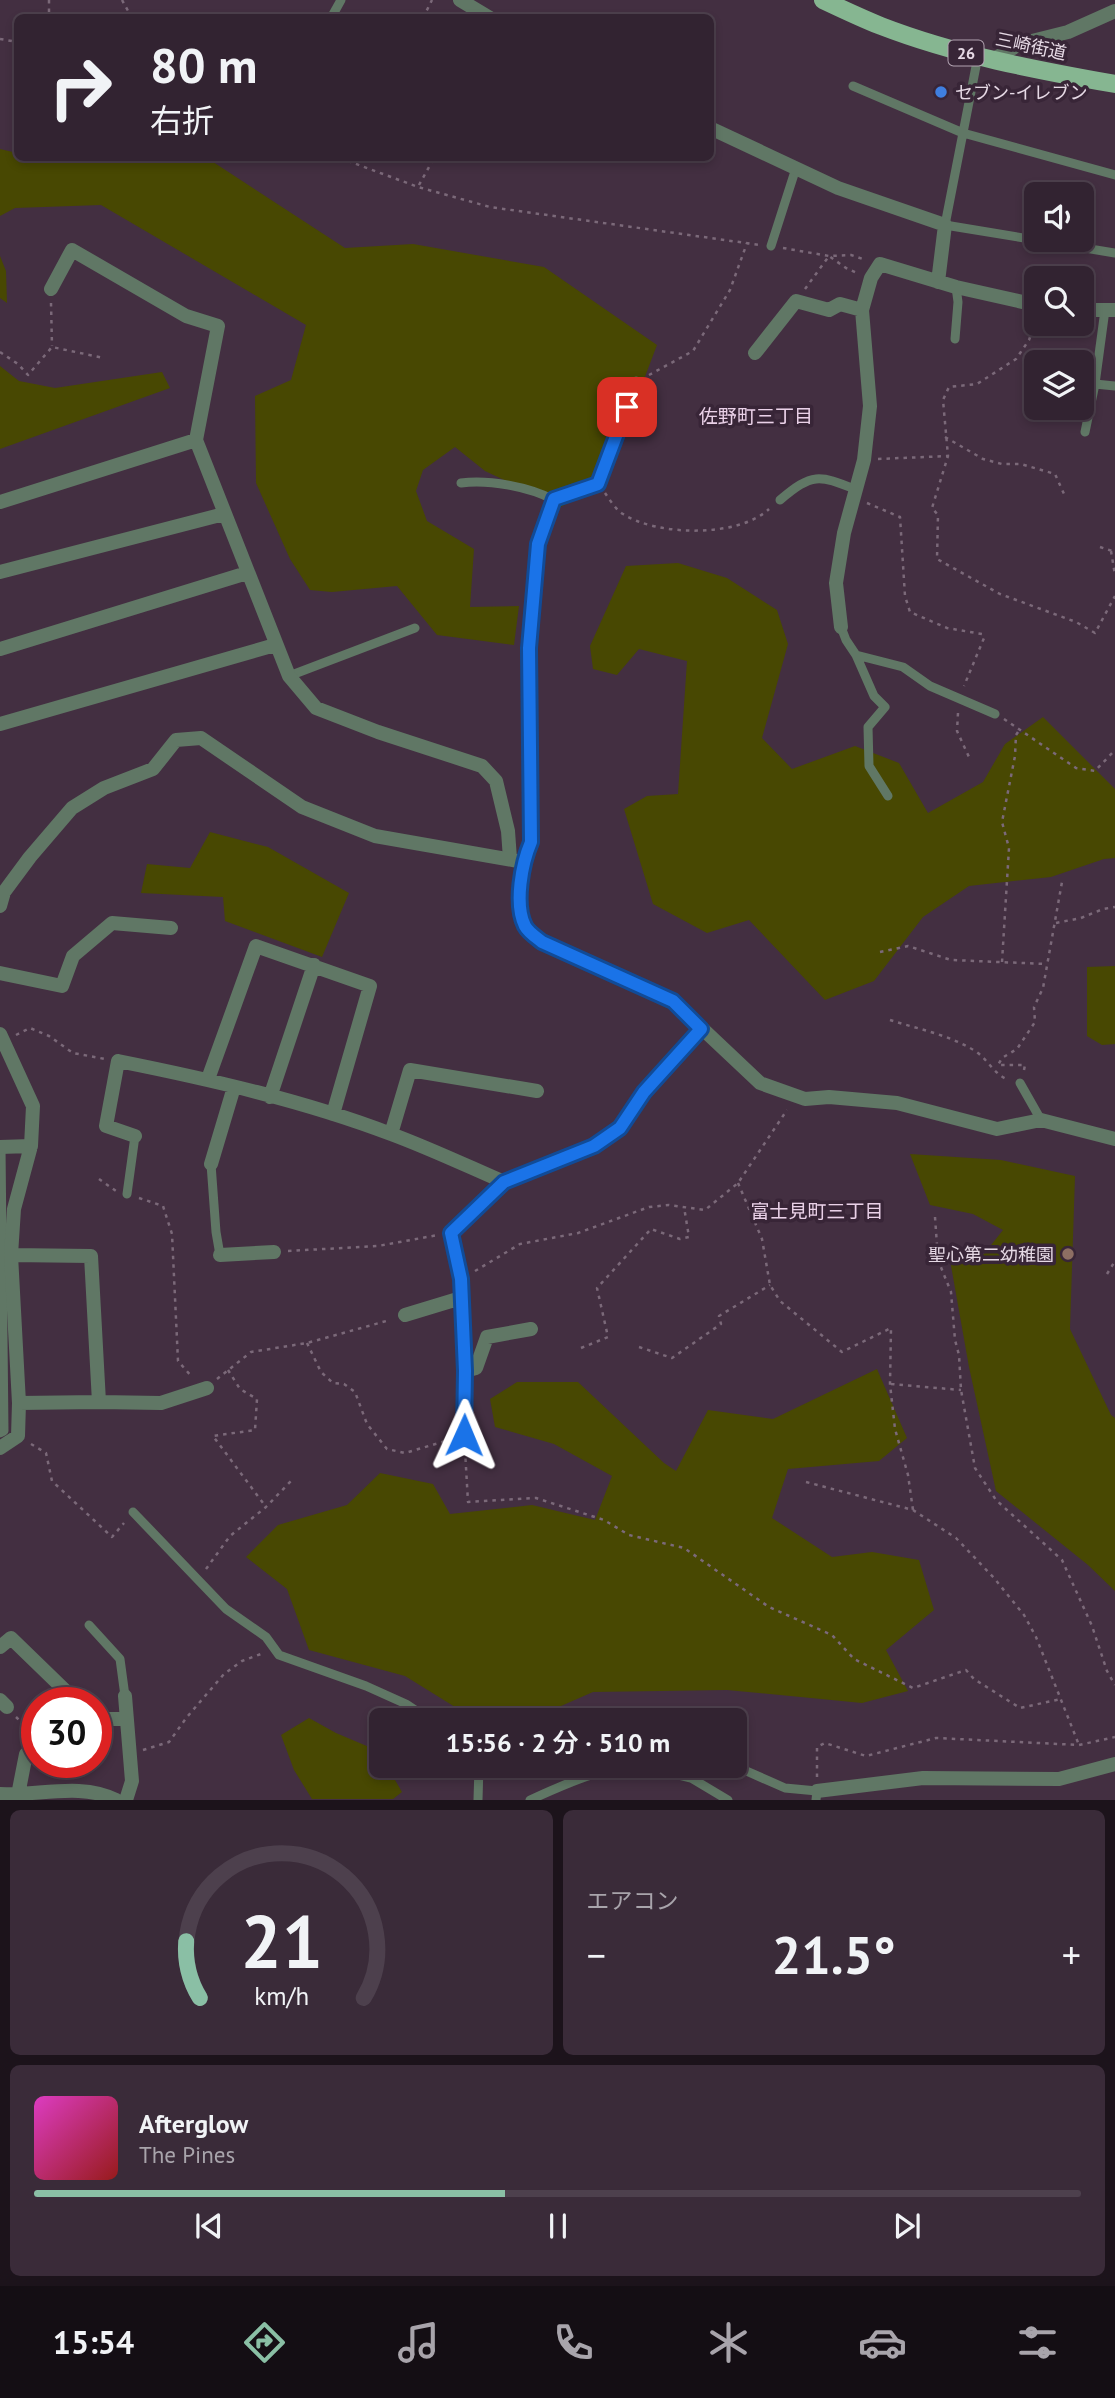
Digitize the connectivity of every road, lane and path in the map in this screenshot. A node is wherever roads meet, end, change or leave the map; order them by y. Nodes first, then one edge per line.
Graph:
1 (460, 0) edge
2 (822, 0) edge
3 (1115, 11) edge
4 (483, 14) edge
5 (985, 58) junction
6 (1115, 84) edge
7 (853, 86) dead end
8 (714, 130) edge
9 (963, 133) junction
10 (353, 161) edge
11 (432, 161) edge
12 (796, 168) junction
13 (1115, 174) edge
14 (418, 187) junction
15 (945, 225) junction
16 (747, 243) junction
17 (771, 246) junction
18 (1115, 253) edge
19 (829, 256) junction
20 (880, 264) junction
21 (938, 282) junction
22 (956, 287) junction
23 (51, 289) joint
24 (796, 302) junction
25 (1024, 303) edge
26 (862, 310) junction
27 (1110, 310) edge
28 (1030, 336) edge
29 (956, 339) dead end
30 (52, 347) junction
31 (0, 352) edge
32 (755, 353) dead end
33 (104, 358) dead end
34 (636, 381) joint
35 (1095, 384) junction
36 (1115, 386) edge
37 (1085, 432) dead end
38 (945, 438) junction
39 (196, 440) junction
40 (948, 456) junction
41 (864, 460) junction
42 (461, 482) dead end
43 (598, 484) junction
44 (856, 494) junction
45 (1064, 494) dead end
46 (554, 499) junction
47 (780, 500) joint
48 (0, 502) edge
49 (224, 514) junction
50 (538, 544) joint
51 (1100, 547) dead end
52 (1113, 552) edge
53 (0, 572) edge
54 (247, 573) junction
55 (1115, 575) edge
56 (1115, 596) edge
57 (841, 627) joint
58 (415, 628) dead end
59 (275, 645) junction
60 (0, 649) edge
61 (856, 655) junction
62 (289, 676) junction
63 (959, 698) junction
64 (995, 714) joint
65 (0, 724) edge
66 (1020, 729) junction
67 (1115, 750) edge
68 (969, 757) dead end
69 (888, 796) dead end
70 (516, 861) junction
71 (1062, 882) dead end
72 (0, 906) edge
73 (1115, 907) edge
74 (1055, 923) junction
75 (171, 928) dead end
76 (880, 952) dead end
77 (1002, 962) junction
78 (1047, 964) junction
79 (314, 965) junction
80 (0, 972) edge
81 (890, 1020) dead end
82 (701, 1029) junction
83 (2, 1038) edge
84 (118, 1061) junction
85 (208, 1079) junction
86 (1020, 1083) junction
87 (234, 1087) junction
88 (537, 1091) dead end
89 (270, 1097) junction
90 (805, 1099) junction
91 (333, 1114) junction
92 (1041, 1120) junction
93 (391, 1134) junction
94 (135, 1136) joint
95 (1115, 1139) edge
96 (31, 1146) junction
97 (1, 1147) edge
98 (211, 1164) joint
99 (99, 1179) dead end
100 (504, 1182) junction
101 (738, 1183) junction
102 (127, 1194) junction
103 (684, 1207) junction
104 (936, 1217) dead end
105 (451, 1233) junction
106 (274, 1252) joint
107 (11, 1255) junction
108 (220, 1255) joint
109 (1115, 1261) edge
110 (1107, 1274) dead end
111 (461, 1279) junction
112 (770, 1285) junction
113 (461, 1298) junction
114 (405, 1315) joint
115 (531, 1329) dead end
116 (307, 1343) junction
117 (639, 1347) dead end
118 (581, 1348) dead end
119 (228, 1370) junction
120 (465, 1371) junction
121 (219, 1377) junction
122 (193, 1378) dead end
123 (207, 1383) junction
124 (890, 1384) junction
125 (961, 1390) junction
126 (99, 1402) junction
127 (19, 1403) junction
128 (0, 1433) edge
129 (464, 1435) junction
130 (18, 1436) junction
131 (0, 1448) edge
132 (291, 1481) dead end
133 (806, 1482) dead end
134 (266, 1507) junction
135 (914, 1510) junction
136 (133, 1512) joint
137 (198, 1580) junction
138 (89, 1625) dead end
139 (0, 1647) edge
140 (279, 1655) junction
141 (1115, 1685) edge
142 (62, 1687) edge
143 (125, 1696) joint
144 (1061, 1699) junction
145 (3, 1704) edge
146 (412, 1708) edge
147 (112, 1719) edge
148 (127, 1719) junction
149 (21, 1722) edge
150 (1115, 1737) edge
151 (1079, 1745) junction
152 (1115, 1764) edge
153 (130, 1768) junction
154 (747, 1771) edge
155 (21, 1778) edge
156 (479, 1778) edge
157 (580, 1778) edge
158 (691, 1778) edge
159 (0, 1794) edge
160 (18, 1795) junction
161 (817, 1795) edge
162 (116, 1800) edge
163 (126, 1800) edge
164 (478, 1800) edge
165 (530, 1800) edge
166 (728, 1800) edge

1 - 4 street
2 - 5 main road, 三崎街道 / 26
3 - 5 street
5 - 6 main road, 三崎街道 / 26
5 - 9 lane
7 - 9 lane
8 - 12 street
9 - 13 lane
9 - 15 lane
10 - 14 path
11 - 14 path
12 - 15 street
12 - 17 lane
14 - 16 path
15 - 18 lane
15 - 21 street
16 - 17 path
16 - 34 path
17 - 19 path
19 - 20 path
19 - 24 path
20 - 21 street
20 - 26 street
21 - 22 street
22 - 25 street
22 - 29 lane
23 - 30 path
23 - 39 street
24 - 26 street
24 - 32 street
26 - 41 street
27 - 35 lane
28 - 38 path
30 - 31 path
30 - 33 path
34 - 43 lane
35 - 36 lane
35 - 37 lane
38 - 40 path
38 - 45 path
39 - 48 street
39 - 49 street
40 - 41 path
40 - 56 path
41 - 44 street
42 - 46 lane
43 - 46 lane
43 - 47 path
44 - 47 lane
44 - 57 street
44 - 63 path
46 - 50 lane
49 - 53 street
49 - 54 street
50 - 70 street
51 - 52 path
52 - 55 path
54 - 59 street
54 - 60 street
57 - 61 lane
58 - 62 lane
59 - 62 street
59 - 65 street
61 - 63 lane
61 - 69 lane
62 - 70 street
63 - 64 lane
63 - 68 path
64 - 66 path
66 - 67 path
66 - 77 path
70 - 72 street
70 - 82 street
71 - 74 path
73 - 74 path
74 - 78 path
75 - 80 street
76 - 77 path
77 - 78 path
78 - 86 path
79 - 85 street
79 - 89 street
79 - 91 street
81 - 86 path
82 - 90 street
82 - 100 street
83 - 84 path
83 - 96 street
84 - 85 street
84 - 94 street
85 - 87 street
86 - 92 lane
87 - 89 street
87 - 98 street
88 - 93 street
89 - 91 street
90 - 92 street
90 - 101 path
91 - 93 street
92 - 95 street
93 - 100 street
94 - 102 lane
96 - 97 street
96 - 107 street
97 - 128 lane
98 - 108 lane
99 - 102 path
100 - 105 street
101 - 103 path
101 - 112 path
102 - 122 path
103 - 111 path
103 - 118 path
104 - 125 path
105 - 106 path
105 - 111 street
106 - 108 street
107 - 126 street
107 - 127 street
109 - 110 path
111 - 113 street
112 - 117 path
112 - 124 path
113 - 114 street
113 - 120 street
114 - 116 path
115 - 120 street
116 - 119 path
116 - 129 path
119 - 121 path
119 - 134 path
120 - 129 street
121 - 123 path
121 - 123 path
123 - 126 street
124 - 125 path
124 - 135 path
125 - 141 path
126 - 127 street
127 - 130 street
129 - 144 path
130 - 131 street
130 - 136 path
132 - 134 path
133 - 135 path
134 - 137 path
135 - 144 path
136 - 137 lane
137 - 140 lane
138 - 143 lane
139 - 142 street
140 - 146 lane
140 - 153 path
143 - 148 street
144 - 151 path
145 - 149 path
147 - 148 street
148 - 153 street
150 - 151 path
151 - 161 path
152 - 161 street
153 - 163 street
154 - 161 lane
155 - 160 street
156 - 164 lane
157 - 165 lane
158 - 166 lane
159 - 160 street
160 - 162 street

